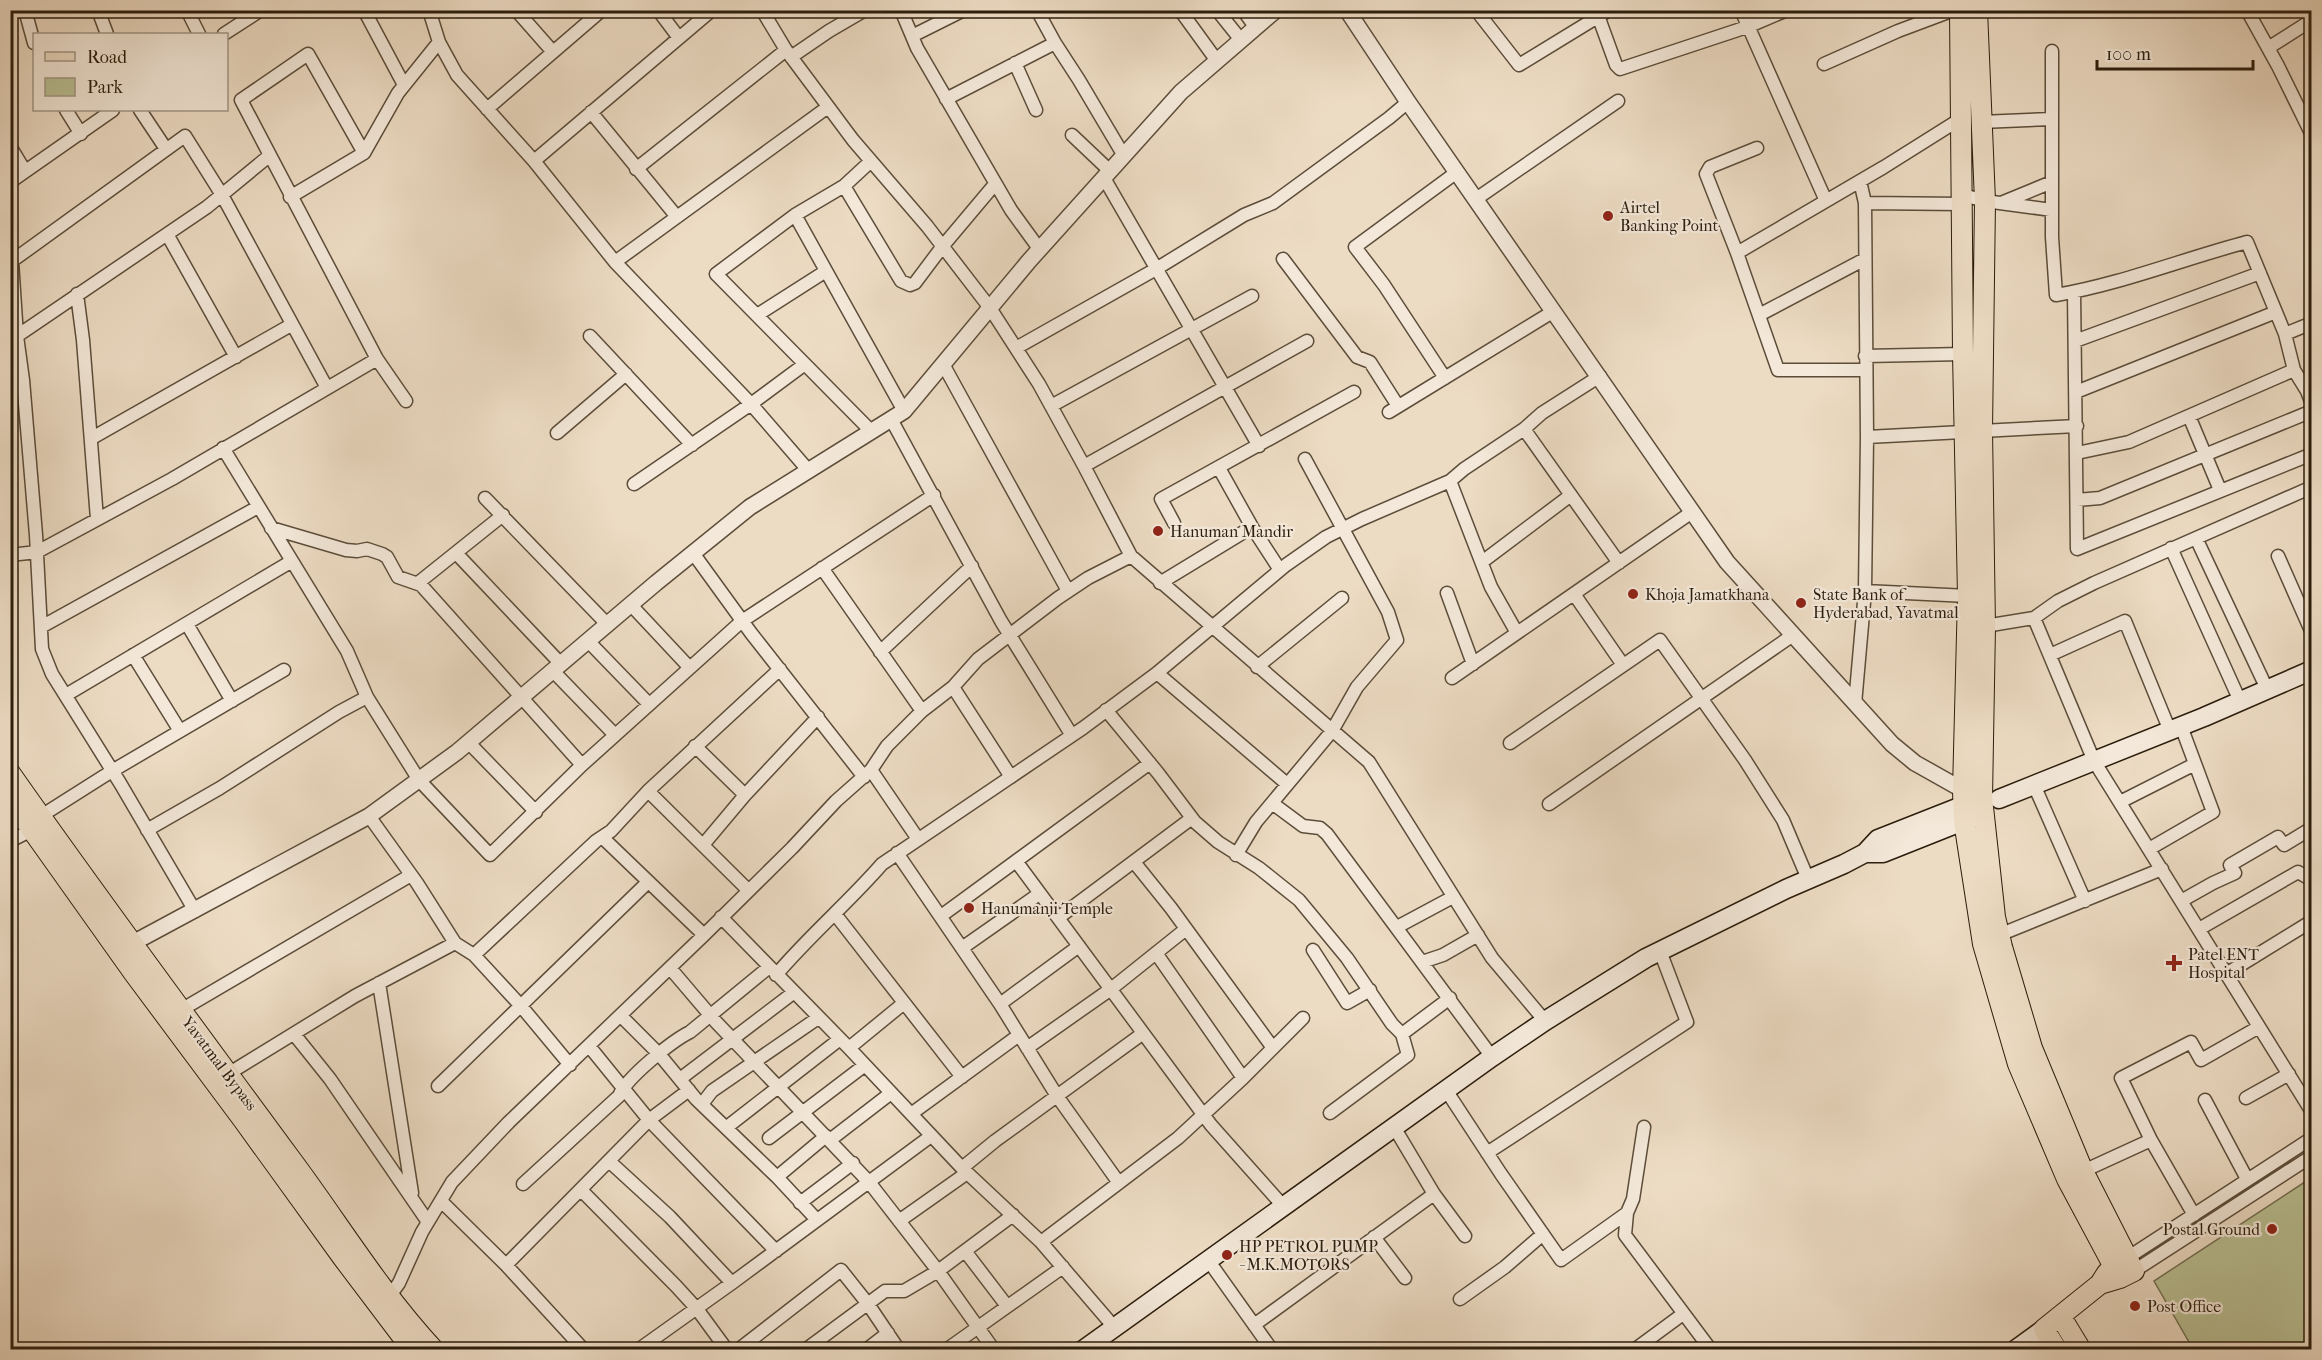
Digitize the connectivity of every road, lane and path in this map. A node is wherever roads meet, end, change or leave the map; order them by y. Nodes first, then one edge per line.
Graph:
1 (25, 10) edge
2 (98, 10) edge
3 (187, 10) edge
4 (261, 10) edge
5 (364, 10) edge
6 (429, 10) edge
7 (516, 10) edge
8 (603, 10) edge
9 (658, 10) edge
10 (712, 10) edge
11 (762, 10) edge
12 (901, 10) edge
13 (964, 10) edge
14 (1037, 10) edge
15 (1180, 10) edge
16 (1216, 10) edge
17 (1243, 10) edge
18 (1276, 10) edge
19 (1347, 10) edge
20 (1741, 10) edge
21 (1787, 10) edge
22 (1954, 10) edge
23 (1960, 10) edge
24 (1977, 10) edge
25 (2247, 10) edge
26 (863, 11) edge
27 (1478, 11) edge
28 (1601, 12) edge
29 (2312, 21) edge
30 (1747, 27) junction
31 (1256, 28) junction
32 (107, 33) edge
33 (199, 33) edge
34 (226, 33) edge
35 (912, 36) junction
36 (679, 38) junction
37 (33, 39) edge
38 (1241, 40) junction
39 (439, 42) junction
40 (1055, 43) junction
41 (2268, 48) junction
42 (2052, 51) dead end
43 (553, 52) junction
44 (788, 54) junction
45 (1217, 61) junction
46 (1015, 63) junction
47 (1824, 64) dead end
48 (404, 86) junction
49 (946, 99) junction
50 (1618, 101) dead end
51 (1408, 102) junction
52 (828, 107) junction
53 (487, 108) junction
54 (1036, 110) dead end
55 (67, 111) edge
56 (112, 111) edge
57 (141, 111) edge
58 (591, 112) junction
59 (2052, 119) junction
60 (1972, 120) junction
61 (2310, 128) edge
62 (81, 134) junction
63 (1072, 135) dead end
64 (10, 146) edge
65 (1757, 148) dead end
66 (166, 149) junction
67 (364, 153) junction
68 (269, 156) junction
69 (1124, 156) junction
70 (534, 161) junction
71 (871, 161) junction
72 (636, 169) junction
73 (25, 171) junction
74 (1457, 172) junction
75 (1107, 175) junction
76 (1860, 181) junction
77 (10, 182) edge
78 (2052, 182) junction
79 (995, 184) junction
80 (844, 186) junction
81 (222, 195) junction
82 (290, 197) junction
83 (1476, 199) junction
84 (1963, 200) junction
85 (1826, 201) junction
86 (1992, 202) junction
87 (1865, 203) junction
88 (2052, 210) junction
89 (795, 215) junction
90 (677, 217) junction
91 (167, 234) junction
92 (942, 247) junction
93 (1040, 250) junction
94 (1737, 253) junction
95 (1283, 259) dead end
96 (1865, 259) junction
97 (615, 262) junction
98 (1156, 269) junction
99 (826, 271) junction
100 (2260, 273) junction
101 (2074, 292) junction
102 (78, 294) junction
103 (1252, 296) dead end
104 (990, 308) junction
105 (1554, 311) junction
106 (2276, 312) junction
107 (757, 315) junction
108 (1759, 315) junction
109 (2312, 323) edge
110 (291, 325) junction
111 (1191, 329) junction
112 (2285, 334) junction
113 (14, 336) edge
114 (590, 336) dead end
115 (1307, 341) dead end
116 (2075, 341) junction
117 (1016, 348) junction
118 (1963, 354) junction
119 (1865, 356) junction
120 (236, 357) junction
121 (377, 360) junction
122 (805, 364) junction
123 (943, 364) junction
124 (1865, 370) junction
125 (2294, 370) junction
126 (626, 374) junction
127 (1600, 376) junction
128 (1445, 378) junction
129 (1225, 387) junction
130 (327, 388) junction
131 (1354, 392) dead end
132 (2076, 392) junction
133 (406, 400) dead end
134 (751, 404) junction
135 (2312, 404) edge
136 (1051, 406) junction
137 (2312, 411) edge
138 (898, 415) junction
139 (2189, 417) junction
140 (2077, 426) junction
141 (1524, 429) junction
142 (1974, 430) junction
143 (872, 432) junction
144 (557, 433) dead end
145 (1867, 437) junction
146 (92, 438) junction
147 (692, 445) junction
148 (1259, 446) junction
149 (223, 448) junction
150 (2077, 453) junction
151 (2205, 453) junction
152 (2312, 454) edge
153 (1305, 459) dead end
154 (1084, 466) junction
155 (1219, 468) junction
156 (808, 470) junction
157 (1450, 481) junction
158 (634, 484) dead end
159 (2312, 487) edge
160 (2220, 490) junction
161 (934, 495) junction
162 (1571, 495) junction
163 (486, 498) dead end
164 (2077, 500) junction
165 (258, 507) junction
166 (1692, 512) junction
167 (503, 515) junction
168 (97, 519) junction
169 (1174, 523) dead end
170 (1252, 527) junction
171 (271, 528) junction
172 (1342, 529) junction
173 (2196, 538) junction
174 (2171, 548) junction
175 (37, 552) junction
176 (456, 553) junction
177 (693, 553) junction
178 (10, 555) edge
179 (1131, 556) junction
180 (2278, 556) dead end
181 (292, 561) junction
182 (1482, 562) junction
183 (1619, 563) junction
184 (972, 566) junction
185 (822, 568) junction
186 (1281, 570) junction
187 (418, 583) junction
188 (1160, 583) junction
189 (1068, 591) junction
190 (1865, 591) junction
191 (1448, 593) dead end
192 (1574, 594) junction
193 (1968, 596) junction
194 (1342, 598) dead end
195 (631, 604) junction
196 (2034, 618) junction
197 (742, 621) junction
198 (187, 624) junction
199 (607, 624) junction
200 (1212, 626) junction
201 (1985, 626) junction
202 (41, 627) junction
203 (1517, 633) junction
204 (2312, 633) edge
205 (1009, 634) junction
206 (1793, 635) junction
207 (588, 641) junction
208 (880, 652) junction
209 (133, 655) junction
210 (2050, 655) junction
211 (1473, 664) junction
212 (1623, 665) junction
213 (689, 667) junction
214 (1257, 667) junction
215 (557, 668) junction
216 (780, 669) junction
217 (284, 670) dead end
218 (2312, 670) edge
219 (1157, 673) junction
220 (1452, 678) dead end
221 (953, 687) junction
222 (2267, 689) junction
223 (66, 696) junction
224 (367, 697) junction
225 (520, 699) junction
226 (1703, 699) junction
227 (232, 701) junction
228 (2240, 701) junction
229 (649, 704) junction
230 (1855, 704) junction
231 (1106, 710) junction
232 (922, 711) junction
233 (818, 717) junction
234 (2175, 728) junction
235 (180, 731) junction
236 (1332, 731) junction
237 (1071, 734) junction
238 (615, 735) junction
239 (469, 743) junction
240 (1510, 743) dead end
241 (695, 746) junction
242 (2094, 761) junction
243 (1150, 763) junction
244 (2195, 764) junction
245 (582, 765) junction
246 (112, 771) junction
247 (10, 773) edge
248 (867, 773) junction
249 (1011, 777) junction
250 (419, 780) junction
251 (1287, 784) junction
252 (2034, 785) junction
253 (648, 790) junction
254 (745, 795) junction
255 (10, 800) edge
256 (2120, 802) junction
257 (1272, 803) junction
258 (1549, 804) dead end
259 (1988, 804) junction
260 (1963, 806) junction
261 (536, 812) junction
262 (369, 816) junction
263 (1192, 818) junction
264 (36, 823) junction
265 (2312, 828) edge
266 (147, 830) junction
267 (603, 838) junction
268 (918, 839) junction
269 (10, 842) edge
270 (703, 845) junction
271 (2149, 849) junction
272 (897, 853) junction
273 (1236, 855) junction
274 (1016, 861) junction
275 (1134, 862) junction
276 (2162, 869) junction
277 (411, 875) junction
278 (1808, 879) junction
279 (2312, 880) edge
280 (648, 882) junction
281 (748, 890) junction
282 (1039, 894) junction
283 (1453, 897) junction
284 (2085, 901) junction
285 (2181, 901) junction
286 (195, 911) junction
287 (835, 914) junction
288 (941, 916) junction
289 (721, 917) junction
290 (1058, 918) junction
291 (2312, 921) edge
292 (1397, 927) junction
293 (1186, 929) junction
294 (2199, 929) junction
295 (704, 935) junction
296 (1478, 935) junction
297 (1999, 935) junction
298 (455, 943) junction
299 (131, 944) junction
300 (1079, 946) junction
301 (962, 948) junction
302 (1313, 950) dead end
303 (1660, 951) junction
304 (1156, 953) junction
305 (474, 955) junction
306 (1422, 962) junction
307 (670, 968) junction
308 (772, 971) junction
309 (2226, 974) junction
310 (379, 983) junction
311 (1111, 989) junction
312 (1370, 990) junction
313 (793, 993) junction
314 (1450, 998) junction
315 (904, 1003) junction
316 (1000, 1004) junction
317 (521, 1006) junction
318 (181, 1010) junction
319 (710, 1015) junction
320 (621, 1016) junction
321 (818, 1018) junction
322 (1303, 1018) dead end
323 (1545, 1022) junction
324 (2259, 1027) junction
325 (294, 1034) junction
326 (1142, 1034) junction
327 (1402, 1034) junction
328 (1019, 1035) junction
329 (733, 1040) junction
330 (845, 1044) junction
331 (589, 1047) junction
332 (1028, 1048) junction
333 (1273, 1048) junction
334 (659, 1054) junction
335 (1492, 1057) junction
336 (754, 1062) junction
337 (570, 1065) junction
338 (865, 1065) junction
339 (228, 1074) junction
340 (2289, 1074) junction
341 (962, 1077) junction
342 (1244, 1078) junction
343 (680, 1080) junction
344 (438, 1086) dead end
345 (622, 1087) junction
346 (779, 1087) junction
347 (689, 1090) junction
348 (1446, 1090) junction
349 (891, 1093) junction
350 (1057, 1095) junction
351 (2246, 1098) dead end
352 (2205, 1100) dead end
353 (702, 1104) junction
354 (2312, 1112) edge
355 (804, 1113) junction
356 (1330, 1113) dead end
357 (911, 1114) junction
358 (1203, 1115) junction
359 (650, 1120) junction
360 (727, 1127) junction
361 (1644, 1127) dead end
362 (1394, 1128) junction
363 (931, 1136) junction
364 (769, 1138) dead end
365 (828, 1138) junction
366 (2312, 1138) edge
367 (2151, 1140) junction
368 (1487, 1153) junction
369 (2312, 1156) edge
370 (610, 1162) junction
371 (853, 1163) junction
372 (964, 1170) junction
373 (2075, 1175) junction
374 (777, 1177) junction
375 (2247, 1179) junction
376 (869, 1182) junction
377 (1119, 1183) junction
378 (524, 1184) dead end
379 (581, 1190) junction
380 (1434, 1194) junction
381 (413, 1198) junction
382 (441, 1201) junction
383 (800, 1203) junction
384 (1284, 1206) junction
385 (1627, 1213) junction
386 (1013, 1215) junction
387 (2194, 1215) junction
388 (817, 1220) junction
389 (899, 1221) junction
390 (428, 1222) junction
391 (1543, 1234) junction
392 (1465, 1236) dead end
393 (1374, 1237) junction
394 (1041, 1242) junction
395 (776, 1251) junction
396 (965, 1251) junction
397 (1208, 1260) junction
398 (506, 1265) junction
399 (1063, 1267) junction
400 (2123, 1268) junction
401 (938, 1271) junction
402 (1405, 1278) dead end
403 (732, 1283) junction
404 (1460, 1299) dead end
405 (385, 1302) junction
406 (868, 1304) junction
407 (1006, 1306) junction
408 (697, 1309) junction
409 (1683, 1314) junction
410 (2061, 1317) junction
411 (1254, 1325) junction
412 (978, 1327) junction
413 (1114, 1327) junction
414 (2044, 1329) junction
415 (888, 1333) junction
416 (415, 1350) edge
417 (434, 1350) edge
418 (584, 1350) edge
419 (638, 1350) edge
420 (727, 1350) edge
421 (738, 1350) edge
422 (805, 1350) edge
423 (866, 1350) edge
424 (899, 1350) edge
425 (946, 1350) edge
426 (994, 1350) edge
427 (1083, 1350) edge
428 (1272, 1350) edge
429 (1634, 1350) edge
430 (1711, 1350) edge
431 (2015, 1350) edge
432 (2057, 1350) edge
433 (2080, 1350) edge

1 - 37 street
2 - 32 street
3 - 33 street
4 - 34 street
5 - 48 street
6 - 39 street
7 - 43 street
8 - 43 street
9 - 36 street
10 - 36 street
11 - 44 street
12 - 35 street
13 - 35 street
14 - 40 street
15 - 45 street
16 - 38 street
17 - 31 street
18 - 31 street
19 - 51 street
20 - 30 street
21 - 30 street
22 - 47 street
23 - 60 main road
24 - 60 main road
25 - 41 street
26 - 44 street
27 - 28 street
28 - 30 street
29 - 41 street
30 - 85 street
31 - 38 street
35 - 49 street
36 - 58 street
38 - 45 street
39 - 48 street
39 - 53 street
40 - 46 street
40 - 69 street
41 - 61 street
42 - 59 street
43 - 53 street
44 - 52 street
44 - 72 street
45 - 69 street
46 - 49 street
46 - 54 street
48 - 67 street
49 - 79 street
50 - 83 street
51 - 74 street
51 - 98 street
52 - 71 street
52 - 90 street
53 - 70 street
55 - 62 street
56 - 62 street
57 - 66 street
58 - 70 street
58 - 72 street
59 - 60 street
59 - 78 street
60 - 76 street
60 - 84 main road
60 - 86 main road
62 - 73 street
63 - 75 street
64 - 73 street
65 - 94 street
66 - 81 street
66 - 113 street
67 - 68 street
67 - 82 street
68 - 81 street
68 - 82 street
69 - 75 street
70 - 97 street
71 - 80 street
71 - 92 street
72 - 90 street
73 - 77 street
74 - 83 street
74 - 128 street
75 - 93 street
75 - 98 street
76 - 85 street
76 - 87 street
78 - 86 street
78 - 88 street
79 - 92 street
79 - 93 street
80 - 89 street
80 - 92 street
81 - 91 street
81 - 110 street
82 - 121 street
83 - 105 street
84 - 86 street
84 - 87 street
84 - 118 main road
85 - 94 street
86 - 88 street
86 - 142 main road
87 - 96 street
88 - 101 street
89 - 99 street
89 - 107 street
90 - 97 street
91 - 102 street
91 - 120 street
92 - 104 street
93 - 104 street
94 - 108 street
95 - 128 street
96 - 108 street
96 - 119 street
97 - 134 street
98 - 111 street
98 - 117 street
99 - 107 street
99 - 138 street
100 - 101 street
100 - 106 street
100 - 116 street
101 - 116 street
102 - 113 street
102 - 146 street
103 - 111 street
104 - 117 street
104 - 123 street
105 - 127 street
105 - 128 street
106 - 112 street
106 - 132 street
107 - 122 street
108 - 124 street
109 - 112 street
110 - 120 street
110 - 130 street
111 - 129 street
111 - 136 street
112 - 125 street
113 - 175 street
114 - 126 street
115 - 129 street
116 - 132 street
117 - 136 street
118 - 119 street
118 - 142 main road
119 - 124 street
120 - 146 street
121 - 130 street
121 - 133 street
122 - 134 street
122 - 143 street
123 - 138 street
123 - 189 street
124 - 145 street
125 - 135 street
125 - 139 street
126 - 144 street
126 - 147 street
127 - 141 street
127 - 166 street
129 - 148 street
129 - 154 street
130 - 149 street
131 - 148 street
132 - 140 street
134 - 147 street
134 - 156 street
136 - 154 street
137 - 151 street
138 - 143 street
138 - 161 street
139 - 150 street
139 - 151 street
140 - 142 street
140 - 150 street
141 - 157 street
141 - 162 street
142 - 145 street
142 - 193 main road
142 - 201 main road
143 - 156 street
145 - 190 street
146 - 168 street
147 - 158 street
148 - 155 street
149 - 165 street
149 - 168 street
150 - 164 street
151 - 160 street
151 - 164 street
152 - 160 street
153 - 172 street
154 - 179 street
155 - 169 street
155 - 170 street
156 - 177 street
157 - 172 street
157 - 182 street
159 - 173 street
160 - 164 street
161 - 184 street
161 - 185 street
162 - 182 street
162 - 183 street
163 - 167 street
165 - 171 street
165 - 202 street
166 - 183 street
166 - 206 street
167 - 176 street
167 - 199 street
168 - 175 street
170 - 186 street
170 - 188 street
171 - 181 street
171 - 187 street
172 - 186 street
172 - 236 street
173 - 174 street
173 - 222 street
174 - 196 street
174 - 228 street
175 - 178 street
175 - 202 street
176 - 187 street
176 - 215 street
177 - 195 street
177 - 197 street
179 - 188 street
179 - 189 street
180 - 204 street
181 - 198 street
181 - 224 street
182 - 203 street
183 - 192 street
184 - 205 street
184 - 208 street
185 - 197 street
185 - 208 street
186 - 200 street
187 - 225 street
188 - 200 street
189 - 205 street
190 - 193 street
190 - 230 street
191 - 211 street
192 - 203 street
192 - 212 street
193 - 260 main road
194 - 214 street
195 - 199 street
195 - 213 street
196 - 201 street
196 - 210 street
197 - 213 street
197 - 216 street
198 - 209 street
198 - 227 street
199 - 207 street
200 - 214 street
200 - 219 street
201 - 259 main road
202 - 223 street
203 - 211 street
205 - 221 street
205 - 237 street
206 - 226 street
206 - 230 street
207 - 215 street
207 - 229 street
208 - 232 street
209 - 223 street
209 - 235 street
210 - 234 street
210 - 242 street
211 - 220 street
212 - 226 street
212 - 240 street
213 - 229 street
214 - 236 street
215 - 225 street
215 - 238 street
216 - 233 street
216 - 241 street
217 - 227 street
218 - 222 main road
219 - 231 street
219 - 251 street
221 - 232 street
221 - 249 street
222 - 228 main road
223 - 246 street
224 - 250 street
224 - 266 street
225 - 239 street
225 - 245 street
226 - 258 street
226 - 278 street
227 - 235 street
228 - 234 main road
229 - 238 street
230 - 260 street
231 - 237 street
231 - 243 street
232 - 248 street
233 - 248 street
233 - 254 street
234 - 242 main road
234 - 244 street
235 - 246 street
236 - 251 street
236 - 283 street
237 - 249 street
238 - 245 street
239 - 250 street
239 - 261 street
241 - 253 street
241 - 254 street
242 - 252 main road
242 - 256 street
243 - 263 street
243 - 274 street
244 - 256 street
244 - 271 street
245 - 261 street
246 - 264 street
246 - 266 street
247 - 264 main road, Yavatmal Bypass
248 - 268 street
248 - 281 street
249 - 268 street
250 - 261 street
250 - 262 street
251 - 257 street
252 - 259 main road
252 - 284 street
253 - 267 street
253 - 270 street
254 - 270 street
255 - 264 main road, Yavatmal Bypass
256 - 271 street
257 - 273 street
257 - 292 street
259 - 260 main road
259 - 297 main road
260 - 278 main road
260 - 373 main road
262 - 277 street
262 - 286 street
263 - 273 street
263 - 275 street
264 - 269 street
264 - 299 main road, Yavatmal Bypass
264 - 405 main road, Yavatmal Bypass
265 - 285 street
266 - 286 street
267 - 280 street
267 - 305 street
268 - 272 street
270 - 281 street
271 - 276 street
272 - 287 street
272 - 288 street
273 - 312 street
274 - 282 street
274 - 288 street
275 - 290 street
275 - 293 street
276 - 284 street
276 - 285 street
277 - 298 street
277 - 318 street
278 - 303 main road
279 - 294 street
280 - 295 street
280 - 317 street
281 - 289 street
282 - 290 street
282 - 301 street
283 - 292 street
283 - 296 street
284 - 297 street
285 - 294 street
286 - 299 street
287 - 308 street
287 - 315 street
288 - 301 street
289 - 295 street
289 - 308 street
290 - 300 street
291 - 309 street
292 - 306 street
293 - 304 street
293 - 333 street
294 - 309 street
295 - 307 street
296 - 306 street
296 - 323 street
297 - 373 main road
298 - 305 street
298 - 310 street
299 - 318 main road, Yavatmal Bypass
300 - 311 street
300 - 316 street
301 - 316 street
302 - 312 street
303 - 323 main road
303 - 368 street
304 - 311 street
304 - 342 street
305 - 317 street
306 - 314 street
307 - 319 street
307 - 320 street
308 - 313 street
308 - 319 street
309 - 324 street
310 - 325 street
310 - 381 street
311 - 326 street
311 - 332 street
312 - 327 street
313 - 321 street
313 - 329 street
314 - 327 street
314 - 335 street
315 - 330 street
315 - 341 street
316 - 328 street
317 - 337 street
317 - 344 street
318 - 339 main road, Yavatmal Bypass
319 - 329 street
319 - 334 street
320 - 331 street
320 - 334 street
321 - 330 street
321 - 336 street
322 - 333 street
323 - 335 main road
324 - 340 street
324 - 367 street
325 - 339 street
325 - 381 street
326 - 350 street
326 - 358 street
327 - 356 street
328 - 332 street
328 - 341 street
329 - 336 street
329 - 343 street
330 - 338 street
330 - 346 street
331 - 337 street
331 - 345 street
332 - 350 street
333 - 342 street
334 - 343 street
334 - 345 street
335 - 348 main road
336 - 346 street
336 - 353 street
337 - 382 street
338 - 349 street
338 - 355 street
339 - 405 main road, Yavatmal Bypass
340 - 351 street
340 - 354 street
341 - 357 street
342 - 358 street
343 - 347 street
345 - 359 street
345 - 378 street
346 - 355 street
346 - 360 street
347 - 353 street
347 - 359 street
348 - 362 main road
348 - 368 street
349 - 357 street
349 - 365 street
350 - 372 street
350 - 377 street
352 - 375 street
353 - 360 street
355 - 364 street
355 - 365 street
357 - 363 street
358 - 377 street
358 - 384 street
359 - 370 street
359 - 395 street
360 - 374 street
361 - 385 street
362 - 380 street
362 - 384 main road
363 - 372 street
363 - 376 street
365 - 371 street
365 - 374 street
366 - 375 street
367 - 373 street
367 - 387 street
368 - 391 street
369 - 400 street
370 - 379 street
370 - 403 street
371 - 376 street
371 - 383 street
372 - 386 street
372 - 389 street
373 - 400 main road
374 - 383 street
375 - 387 street
376 - 388 street
376 - 389 street
377 - 394 street
379 - 398 street
379 - 408 street
380 - 392 street
380 - 393 street
381 - 390 street
382 - 390 street
382 - 398 street
383 - 388 street
384 - 397 main road
385 - 391 street
385 - 409 street
386 - 394 street
386 - 396 street
387 - 400 street
388 - 395 street
389 - 401 street
390 - 405 street
391 - 404 street
393 - 402 street
393 - 411 street
394 - 399 street
395 - 403 street
396 - 401 street
396 - 407 street
397 - 411 street
397 - 413 main road
398 - 418 street
399 - 407 street
399 - 413 street
400 - 410 main road
401 - 406 street
401 - 412 street
403 - 408 street
405 - 416 main road, Yavatmal Bypass
405 - 417 main road, Yavatmal Bypass
406 - 415 street
406 - 421 street
406 - 422 street
407 - 412 street
408 - 419 street
408 - 420 street
409 - 429 street
409 - 430 street
410 - 414 main road
410 - 433 main road
411 - 428 street
412 - 425 street
412 - 426 street
413 - 427 main road
414 - 431 main road
414 - 432 main road
415 - 423 street
415 - 424 street

